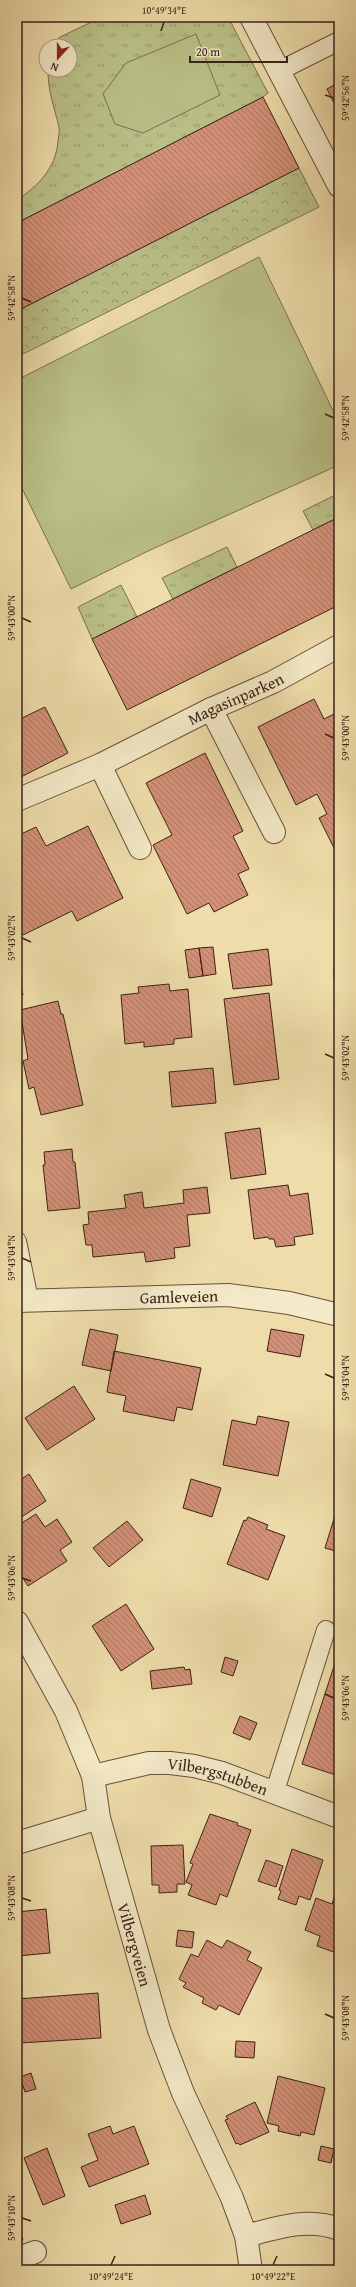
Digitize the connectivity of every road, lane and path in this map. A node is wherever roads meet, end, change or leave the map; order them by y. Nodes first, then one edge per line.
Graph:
1 (251, 17) edge
2 (339, 41) edge
3 (279, 71) junction
4 (339, 186) edge
5 (339, 646) edge
6 (211, 709) junction
7 (100, 765) junction
8 (17, 800) edge
9 (274, 832) dead end
10 (140, 848) dead end
11 (17, 1241) edge
12 (23, 1301) edge
13 (339, 1315) edge
14 (17, 1622) edge
15 (326, 1630) dead end
16 (93, 1776) junction
17 (274, 1794) junction
18 (339, 1817) edge
19 (99, 1818) junction
20 (17, 1843) edge
21 (339, 2228) edge
22 (246, 2236) junction
23 (251, 2270) edge

1 - 3 street
2 - 3 lane
3 - 4 street
5 - 6 street, Magasinparken
6 - 7 street, Magasinparken
6 - 9 street
7 - 8 street, Magasinparken
7 - 10 street
11 - 12 lane
12 - 13 street, Gamleveien
14 - 16 street, Vilbergveien
15 - 17 lane
16 - 17 street, Vilbergstubben
16 - 19 street, Vilbergveien
17 - 18 street, Vilbergstubben
19 - 20 street
19 - 22 street, Vilbergveien
21 - 22 street
22 - 23 street, Vilbergveien

